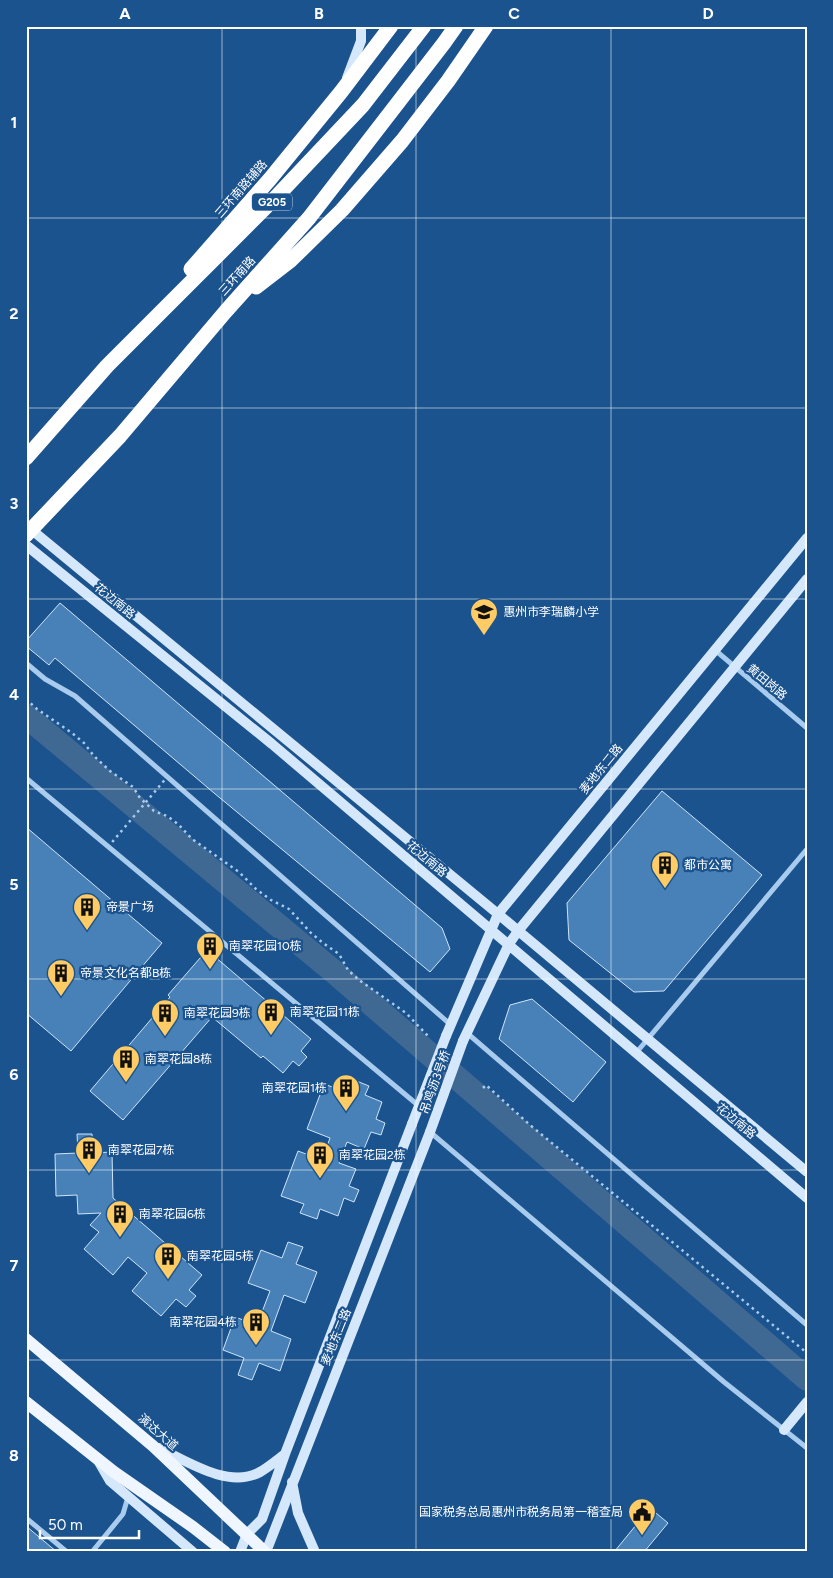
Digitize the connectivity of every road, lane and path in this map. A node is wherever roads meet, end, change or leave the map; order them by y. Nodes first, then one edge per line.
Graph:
1 (361, 26) edge
2 (391, 26) edge
3 (424, 26) edge
4 (456, 26) edge
5 (486, 26) edge
6 (342, 92) junction
7 (226, 311) junction
8 (107, 366) junction
9 (26, 458) edge
10 (28, 530) edge
11 (807, 538) edge
12 (26, 545) edge
13 (807, 579) edge
14 (715, 650) junction
15 (26, 663) edge
16 (734, 667) junction
17 (26, 699) edge
18 (807, 728) edge
19 (168, 776) junction
20 (26, 778) edge
21 (108, 847) junction
22 (807, 849) edge
23 (498, 914) junction
24 (492, 930) junction
25 (518, 931) junction
26 (509, 944) junction
27 (451, 1025) junction
28 (428, 1036) dead end
29 (446, 1036) joint
30 (465, 1037) junction
31 (647, 1039) junction
32 (636, 1053) junction
33 (483, 1088) dead end
34 (419, 1106) junction
35 (412, 1124) joint
36 (430, 1132) junction
37 (807, 1172) edge
38 (807, 1198) edge
39 (807, 1325) edge
40 (26, 1339) edge
41 (807, 1353) edge
42 (26, 1402) edge
43 (807, 1402) edge
44 (784, 1430) junction
45 (154, 1446) junction
46 (807, 1448) edge
47 (285, 1454) junction
48 (97, 1458) junction
49 (292, 1481) junction
50 (128, 1496) junction
51 (26, 1518) edge
52 (247, 1534) junction
53 (67, 1552) edge
54 (92, 1552) edge
55 (193, 1552) edge
56 (225, 1552) edge
57 (240, 1552) edge
58 (265, 1552) edge
59 (315, 1552) edge

1 - 6 street
2 - 6 highway, 三环南路辅路
3 - 8 highway, G205
4 - 7 highway, 三环南路 / G205
5 - 7 highway
6 - 8 highway, 三环南路辅路
7 - 10 highway, 三环南路 / G205
8 - 9 highway, G205
10 - 23 street, 花边南路
11 - 14 street, 麦地东二路
12 - 24 street, 花边南路
13 - 16 street
14 - 16 street, 黄田岗路
14 - 23 street, 麦地东二路
15 - 19 street
16 - 18 street, 黄田岗路
16 - 25 street
17 - 28 path
19 - 21 path, bridge
19 - 27 street
20 - 21 street
21 - 34 street
22 - 31 street
23 - 24 street, 麦地东二路
23 - 25 street, 花边南路
24 - 26 street, 花边南路
24 - 27 street, 麦地东二路
25 - 26 street
25 - 31 street, 花边南路
26 - 30 street
26 - 32 street, 花边南路
27 - 29 street, 麦地东二路
29 - 34 street, 吊鸡沥3号桥, bridge
30 - 36 street, 吊鸡沥3号桥, bridge
30 - 39 street
31 - 32 street
31 - 37 street, 花边南路
32 - 38 street, 花边南路
33 - 41 path
34 - 35 street, 吊鸡沥3号桥, bridge
35 - 47 street, 麦地东二路
36 - 44 street
36 - 49 street, 麦地东二路
40 - 45 main road, 演达大道
42 - 48 main road
43 - 44 street
44 - 46 street
45 - 47 street
45 - 52 main road, 演达大道
47 - 52 street, 麦地东二路
48 - 50 street
48 - 56 main road
49 - 58 street, 麦地东二路
49 - 59 street
50 - 54 street
50 - 55 street
51 - 53 street
52 - 57 street, 麦地东二路
52 - 58 main road, 演达大道

